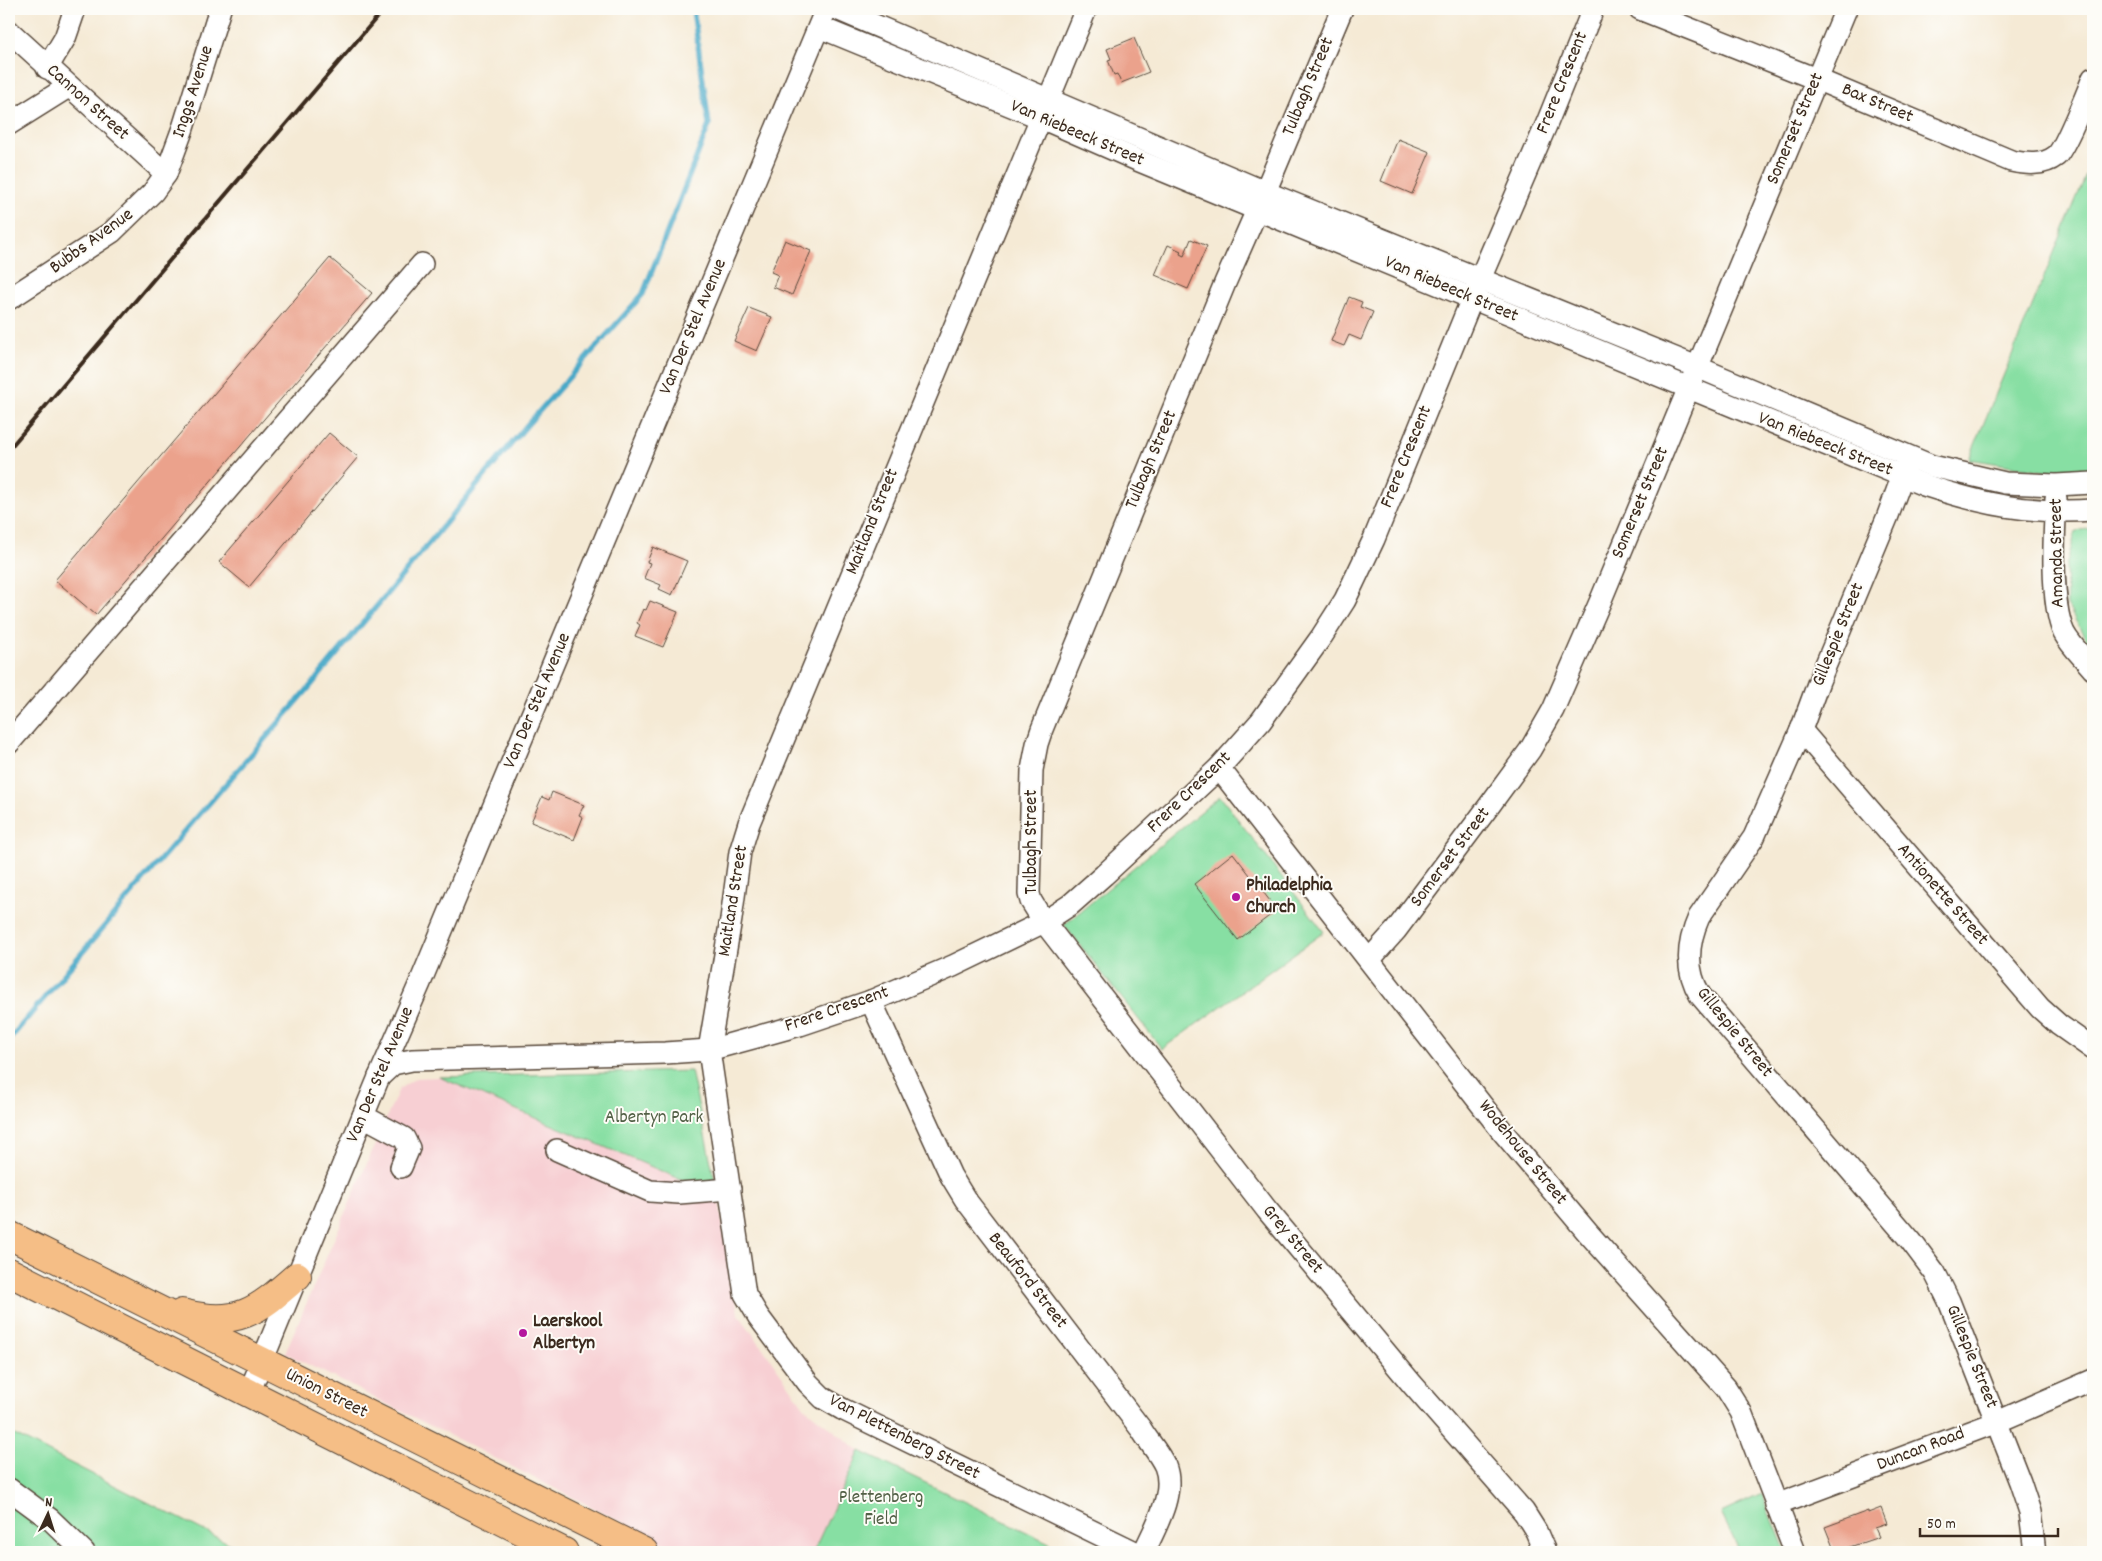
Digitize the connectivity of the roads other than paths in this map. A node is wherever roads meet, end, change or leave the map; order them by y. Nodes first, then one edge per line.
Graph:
1 (75, 9) edge
2 (220, 9) edge
3 (837, 9) edge
4 (1086, 9) edge
5 (1342, 9) edge
6 (1593, 9) edge
7 (1640, 9) edge
8 (1846, 9) edge
9 (822, 18) edge
10 (9, 31) edge
11 (953, 58) junction
12 (47, 68) junction
13 (943, 78) junction
14 (2093, 78) edge
15 (1816, 79) junction
16 (68, 87) junction
17 (1045, 108) junction
18 (9, 124) edge
19 (166, 174) junction
20 (1262, 201) junction
21 (422, 264) dead end
22 (1480, 279) junction
23 (9, 299) edge
24 (1472, 299) junction
25 (1697, 368) junction
26 (1687, 389) junction
27 (1906, 467) junction
28 (2093, 483) edge
29 (2056, 485) junction
30 (2093, 510) edge
31 (2055, 512) junction
32 (2093, 669) edge
33 (1801, 730) junction
34 (9, 743) edge
35 (1219, 768) junction
36 (1044, 922) junction
37 (1370, 959) junction
38 (871, 1001) junction
39 (2093, 1049) edge
40 (709, 1050) junction
41 (379, 1077) junction
42 (362, 1116) junction
43 (557, 1150) dead end
44 (401, 1167) dead end
45 (730, 1189) junction
46 (9, 1235) edge
47 (9, 1272) edge
48 (297, 1276) junction
49 (148, 1305) junction
50 (263, 1362) junction
51 (2093, 1380) edge
52 (248, 1393) junction
53 (1996, 1422) junction
54 (9, 1489) edge
55 (1776, 1505) junction
56 (76, 1549) edge
57 (564, 1552) edge
58 (644, 1552) edge
59 (1135, 1552) edge
60 (1144, 1552) edge
61 (1545, 1552) edge
62 (1795, 1552) edge
63 (2035, 1552) edge

1 - 12 street
2 - 19 street, Inggs Avenue
3 - 11 street, Van Riebeeck Street
4 - 17 street, Maitland Street
5 - 20 street, Tulbagh Street
6 - 22 street, Frere Crescent
7 - 15 street, Bax Street
8 - 15 street, Somerset Street
9 - 13 street, Van Riebeeck Street
9 - 41 street, Van Der Stel Avenue
10 - 12 street, Cannon Street
11 - 13 street
11 - 17 street, Van Riebeeck Street
12 - 16 street, Cannon Street
13 - 17 street, Van Riebeeck Street
14 - 15 street, Bax Street
15 - 25 street, Somerset Street
16 - 18 street
16 - 19 street, Cannon Street
17 - 20 street, Van Riebeeck Street
17 - 40 street, Maitland Street
19 - 23 street, Bubbs Avenue
20 - 22 street, Van Riebeeck Street
20 - 24 street, Van Riebeeck Street
20 - 36 street, Tulbagh Street
21 - 34 street
22 - 24 street, Frere Crescent
22 - 25 street, Van Riebeeck Street
24 - 26 street, Van Riebeeck Street
24 - 35 street, Frere Crescent
25 - 26 street, Somerset Street
25 - 27 street, Van Riebeeck Street
26 - 27 street, Van Riebeeck Street
26 - 37 street, Somerset Street
27 - 29 street, Van Riebeeck Street
27 - 31 street, Van Riebeeck Street
27 - 33 street, Gillespie Street
28 - 29 street, Van Riebeeck Street
29 - 31 street, Amanda Street
30 - 31 street, Van Riebeeck Street
31 - 32 street, Amanda Street
33 - 39 street, Antionette Street
33 - 53 street, Gillespie Street
35 - 36 street, Frere Crescent
35 - 37 street, Wodehouse Street
36 - 38 street, Frere Crescent
36 - 61 street, Grey Street
37 - 55 street, Wodehouse Street
38 - 40 street, Frere Crescent
38 - 60 street, Beauford Street
40 - 41 street, Frere Crescent
40 - 45 street, Van Plettenberg Street
41 - 42 street, Van Der Stel Avenue
42 - 44 street
42 - 48 street, Van Der Stel Avenue
43 - 45 street
45 - 59 street, Van Plettenberg Street
46 - 49 main road, Union Street
47 - 52 main road, Union Street
48 - 49 main road
48 - 50 street, Van Der Stel Avenue
49 - 50 main road, Union Street
50 - 52 street, Van Der Stel Avenue
50 - 58 main road, Union Street
51 - 53 street, Duncan Road
52 - 57 main road, Union Street
53 - 55 street, Duncan Road
53 - 63 street, Gillespie Street
54 - 56 street
55 - 62 street, Wodehouse Street

